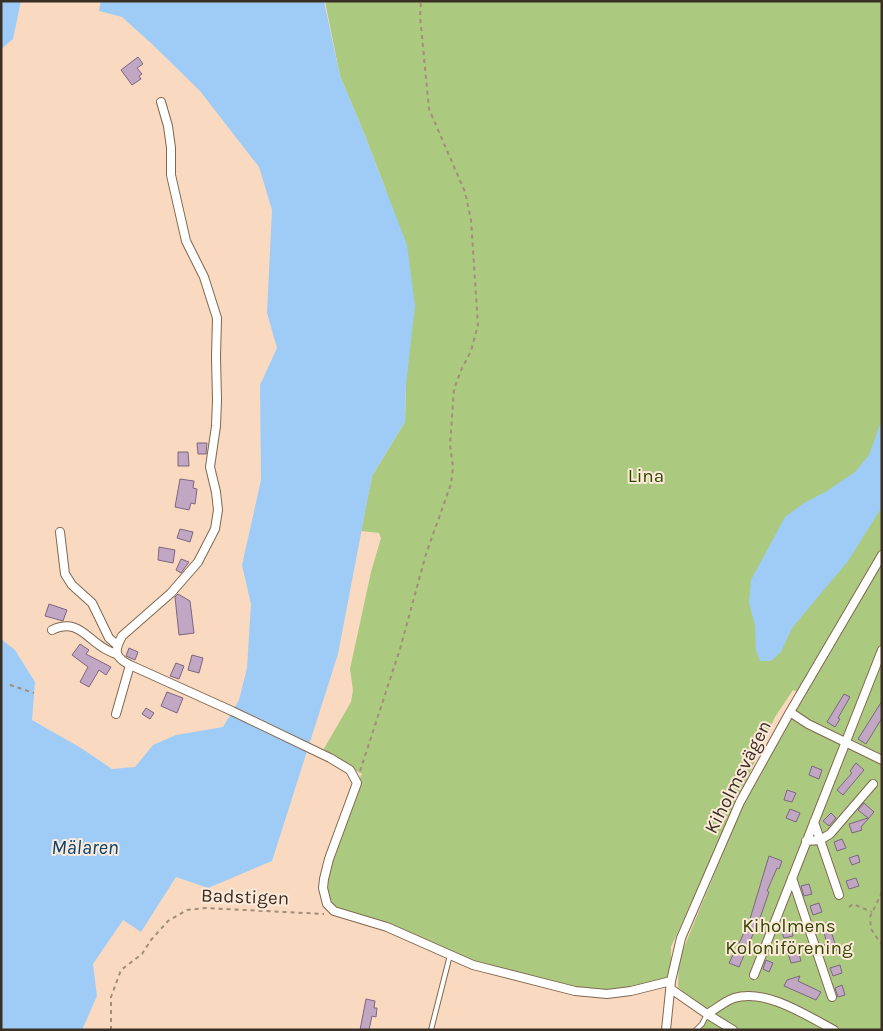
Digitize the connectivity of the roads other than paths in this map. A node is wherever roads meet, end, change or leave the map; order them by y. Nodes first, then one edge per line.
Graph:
1 (160, 102) dead end
2 (60, 532) dead end
3 (882, 555) edge
4 (52, 630) dead end
5 (117, 645) junction
6 (882, 650) edge
7 (116, 654) junction
8 (130, 665) junction
9 (790, 712) junction
10 (116, 714) dead end
11 (845, 743) junction
12 (882, 760) edge
13 (873, 784) dead end
14 (814, 822) junction
15 (820, 840) junction
16 (806, 841) junction
17 (792, 878) junction
18 (838, 895) dead end
19 (450, 955) junction
20 (754, 975) dead end
21 (671, 985) junction
22 (832, 997) dead end
23 (707, 1014) junction
24 (431, 1030) edge
25 (666, 1030) edge
26 (696, 1030) edge
27 (734, 1030) edge
28 (834, 1030) edge

1 - 5 street
2 - 5 street
3 - 9 street, Kiholmsvägen
4 - 7 street
5 - 7 street
6 - 11 street
7 - 8 street
8 - 10 street
8 - 19 street
9 - 11 street
9 - 21 street, Kiholmsvägen
11 - 12 street
11 - 14 street
13 - 15 street
14 - 15 street
14 - 16 street
15 - 16 street
15 - 18 street
16 - 17 street
17 - 20 street
17 - 22 street
19 - 21 street
19 - 24 lane
21 - 23 street
21 - 25 street, Kiholmsvägen
23 - 26 lane
23 - 27 street
23 - 28 street

